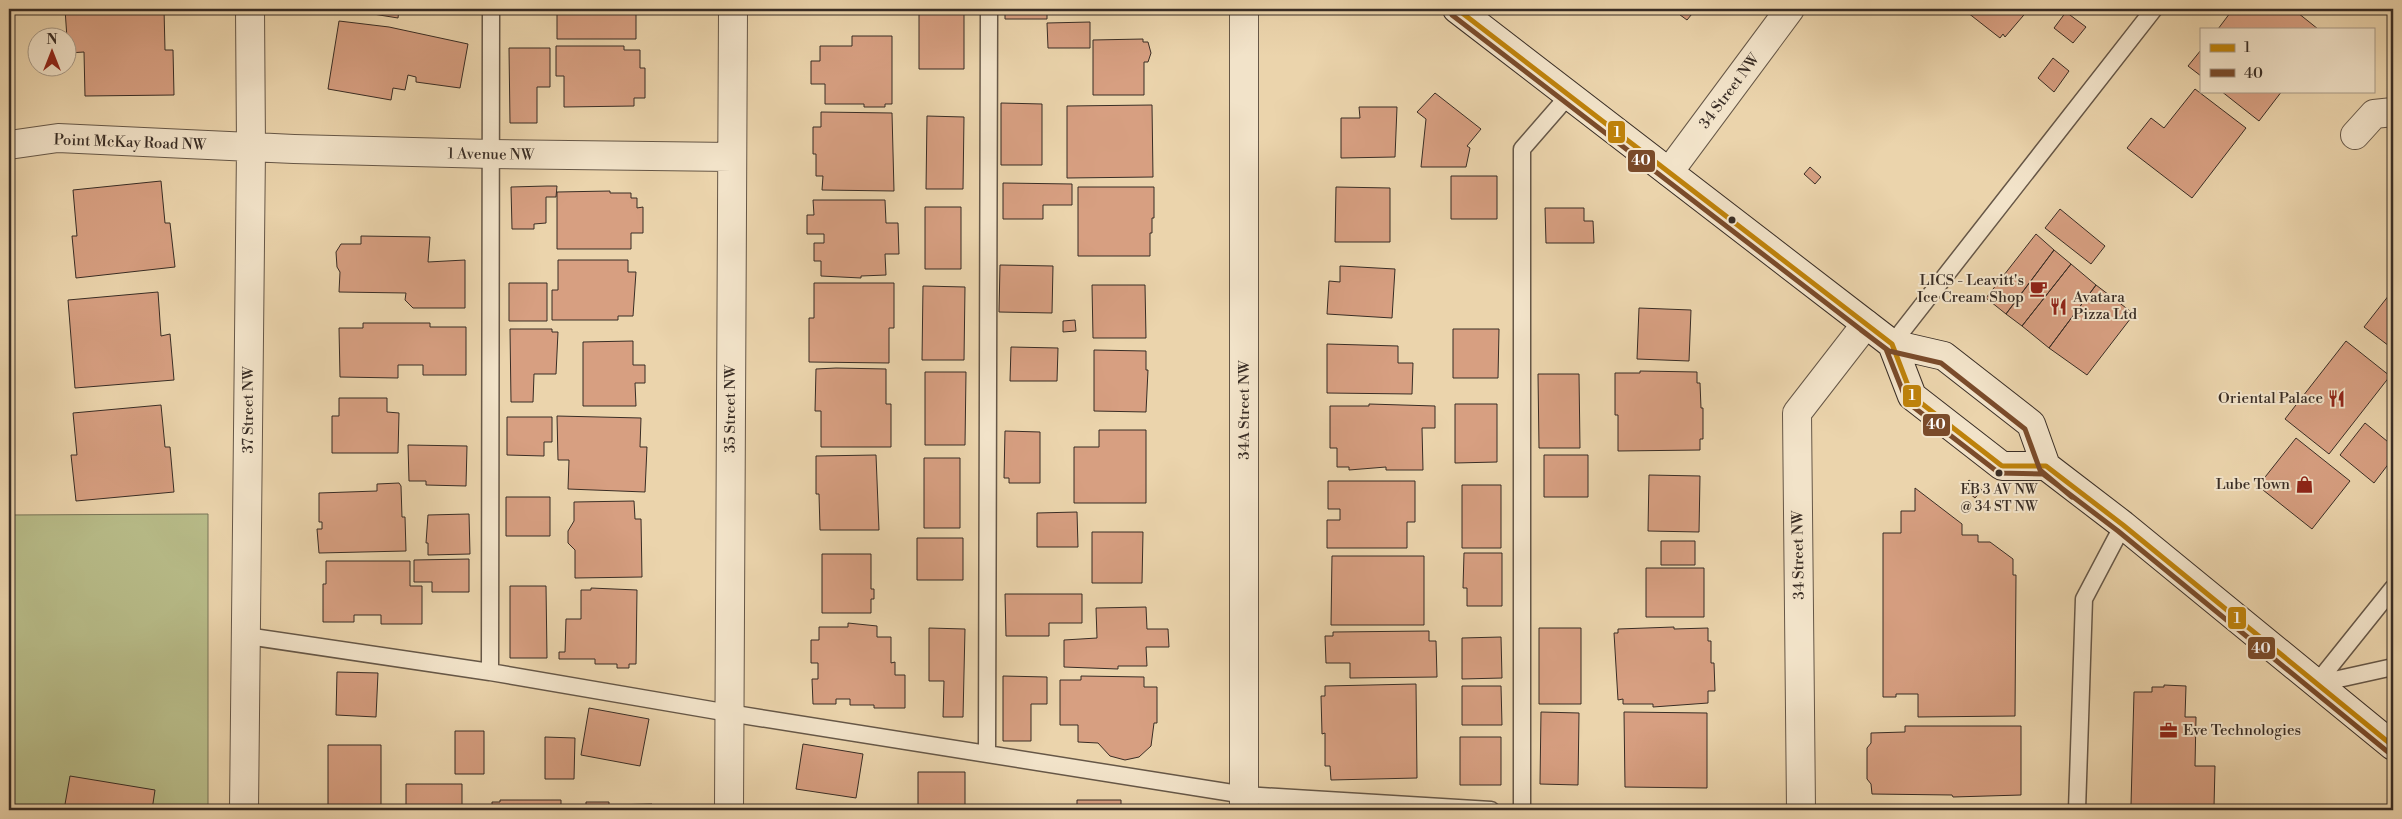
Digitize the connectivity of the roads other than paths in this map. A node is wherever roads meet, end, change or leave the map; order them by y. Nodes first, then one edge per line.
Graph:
1 (250, 9) edge
2 (492, 9) edge
3 (733, 9) edge
4 (989, 9) edge
5 (1244, 9) edge
6 (1457, 9) edge
7 (1790, 9) edge
8 (2154, 9) edge
9 (1569, 95) junction
10 (2393, 112) edge
11 (2355, 135) dead end
12 (9, 145) edge
13 (251, 148) junction
14 (492, 154) junction
15 (732, 157) junction
16 (1669, 172) junction
17 (1866, 324) junction
18 (1892, 344) junction
19 (2046, 466) junction
20 (2123, 525) junction
21 (2393, 588) edge
22 (247, 636) junction
23 (2393, 667) edge
24 (490, 672) junction
25 (2316, 684) junction
26 (729, 713) junction
27 (2393, 746) edge
28 (987, 754) junction
29 (1244, 803) edge
30 (244, 810) edge
31 (729, 810) edge
32 (1491, 810) edge
33 (1522, 810) edge
34 (1800, 810) edge
35 (2077, 810) edge

1 - 13 street, 37 Street NW
2 - 14 lane
3 - 15 street, 35 Street NW
4 - 28 lane
5 - 29 street, 34A Street NW
6 - 9 street
7 - 16 street, 34 Street NW
8 - 18 lane
9 - 16 street
9 - 33 lane
10 - 11 street
12 - 13 street, Point McKay Road NW
13 - 14 street, 1 Avenue NW
13 - 22 street, 37 Street NW
14 - 15 street, 1 Avenue NW
14 - 24 lane
15 - 26 street, 35 Street NW
16 - 17 street
17 - 18 street
17 - 34 street, 34 Street NW
18 - 19 street
18 - 19 street
19 - 20 street
20 - 25 street
20 - 35 lane
21 - 25 lane
22 - 24 lane
22 - 30 street, 37 Street NW
23 - 25 lane
24 - 26 lane
25 - 27 street
26 - 28 lane
26 - 31 street, 35 Street NW
28 - 29 lane
29 - 32 lane

